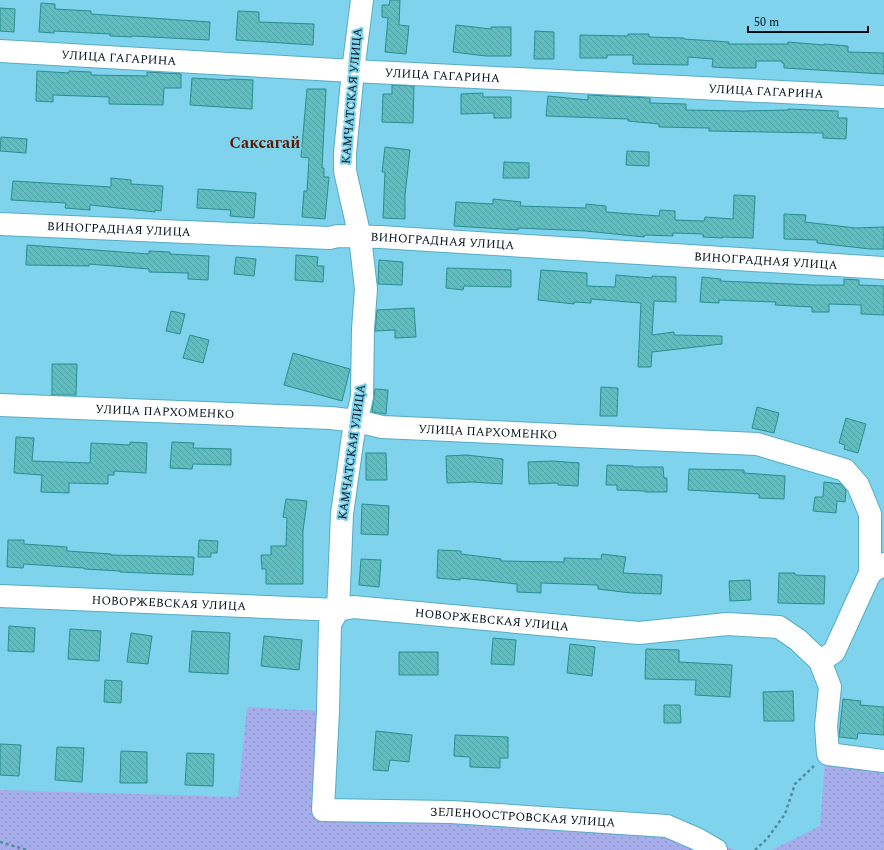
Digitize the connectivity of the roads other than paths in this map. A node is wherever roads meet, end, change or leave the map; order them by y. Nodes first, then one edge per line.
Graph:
1 (362, 0) edge
2 (0, 51) edge
3 (353, 71) junction
4 (884, 97) edge
5 (0, 224) edge
6 (360, 237) junction
7 (884, 268) edge
8 (0, 405) edge
9 (357, 421) junction
10 (877, 568) edge
11 (0, 596) edge
12 (338, 610) junction
13 (820, 661) junction
14 (884, 761) edge
15 (323, 810) joint
16 (716, 850) edge

1 - 3 street, КАМЧАТСКАЯ УЛИЦА
2 - 3 street, УЛИЦА ГАГАРИНА
3 - 4 street, УЛИЦА ГАГАРИНА
3 - 6 street, КАМЧАТСКАЯ УЛИЦА
5 - 6 street, ВИНОГРАДНАЯ УЛИЦА
6 - 7 street, ВИНОГРАДНАЯ УЛИЦА
6 - 9 street, КАМЧАТСКАЯ УЛИЦА
8 - 9 street, УЛИЦА ПАРХОМЕНКО
9 - 10 street, УЛИЦА ПАРХОМЕНКО
9 - 12 street, КАМЧАТСКАЯ УЛИЦА
10 - 13 street
11 - 12 street, НОВОРЖЕВСКАЯ УЛИЦА
12 - 13 street, НОВОРЖЕВСКАЯ УЛИЦА
12 - 15 street, КАМЧАТСКАЯ УЛИЦА
13 - 14 street, НОВОРЖЕВСКАЯ УЛИЦА
15 - 16 street, ЗЕЛЕНООСТРОВСКАЯ УЛИЦА

